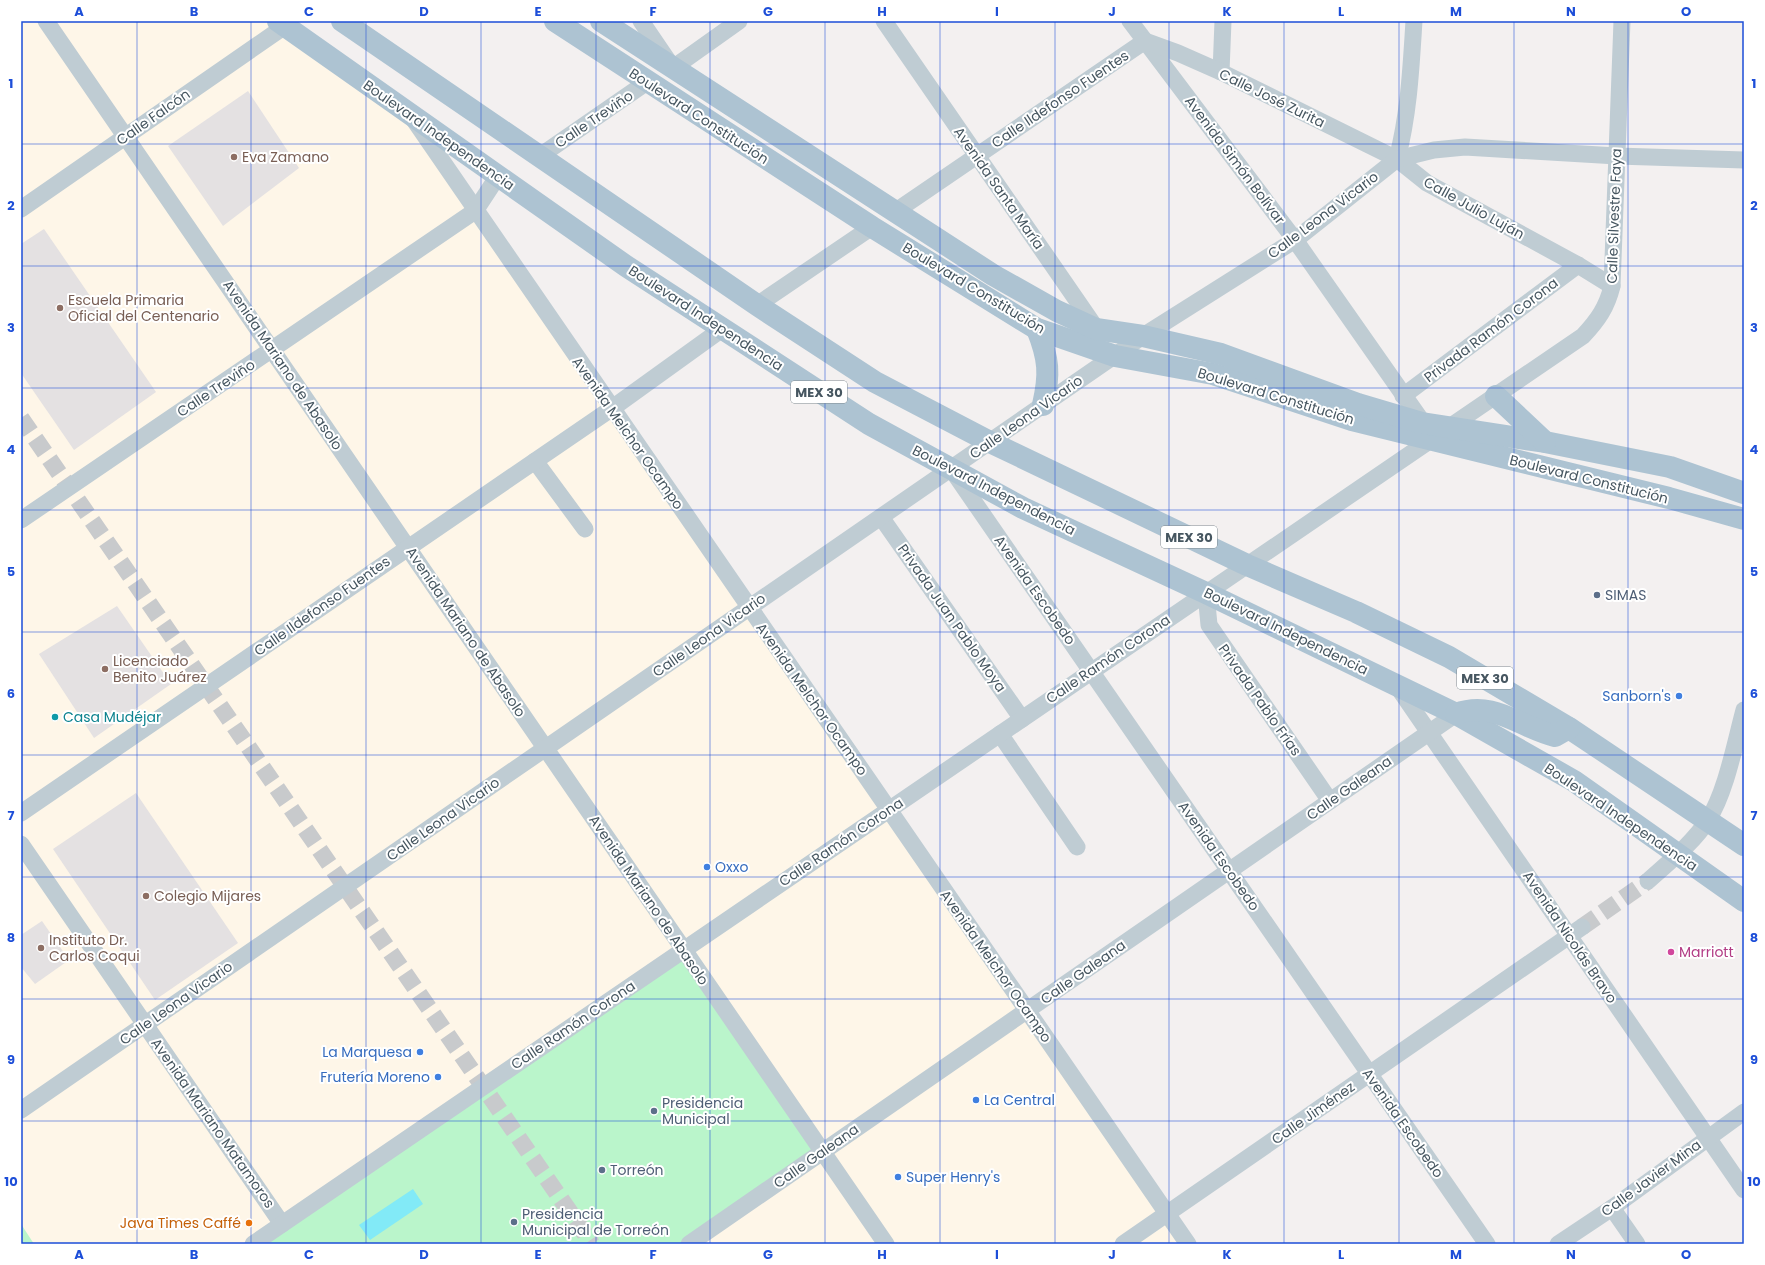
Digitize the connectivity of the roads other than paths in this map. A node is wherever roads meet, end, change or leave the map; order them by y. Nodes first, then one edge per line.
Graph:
1 (46, 21) edge
2 (342, 21) edge
3 (555, 21) edge
4 (601, 21) edge
5 (641, 21) edge
6 (739, 21) edge
7 (884, 21) edge
8 (1130, 21) edge
9 (1222, 21) edge
10 (1414, 21) edge
11 (1622, 21) edge
12 (282, 24) edge
13 (1145, 41) junction
14 (673, 68) junction
15 (1221, 72) junction
16 (648, 82) junction
17 (410, 115) junction
18 (126, 136) junction
19 (540, 156) junction
20 (976, 156) junction
21 (1617, 156) junction
22 (1397, 159) junction
23 (1744, 160) edge
24 (498, 176) junction
25 (21, 209) edge
26 (475, 211) junction
27 (896, 211) junction
28 (872, 227) junction
29 (1295, 240) junction
30 (1578, 264) junction
31 (1612, 286) junction
32 (757, 305) junction
33 (722, 329) junction
34 (1038, 329) junction
35 (1096, 329) junction
36 (1143, 336) junction
37 (272, 349) junction
38 (1115, 356) junction
39 (1403, 396) junction
40 (1496, 396) junction
41 (1043, 405) junction
42 (611, 408) junction
43 (1448, 428) junction
44 (1426, 432) junction
45 (990, 442) junction
46 (1544, 442) junction
47 (535, 461) junction
48 (951, 469) junction
49 (1744, 492) edge
50 (881, 517) junction
51 (1744, 519) edge
52 (21, 520) edge
53 (585, 529) dead end
54 (408, 547) junction
55 (1246, 565) junction
56 (1206, 593) junction
57 (749, 608) junction
58 (1091, 672) junction
59 (1396, 684) junction
60 (1744, 710) edge
61 (1456, 714) junction
62 (1022, 719) junction
63 (1569, 728) junction
64 (1430, 733) junction
65 (1000, 734) junction
66 (546, 748) junction
67 (1330, 801) junction
68 (888, 809) junction
69 (21, 813) edge
70 (1708, 820) junction
71 (21, 844) edge
72 (1744, 845) edge
73 (1077, 847) dead end
74 (1678, 855) junction
75 (1229, 872) junction
76 (1648, 881) tunnel mouth
77 (1744, 901) edge
78 (1576, 931) junction
79 (684, 950) junction
80 (1027, 1011) junction
81 (145, 1024) junction
82 (1370, 1075) junction
83 (21, 1110) edge
84 (1744, 1112) edge
85 (1708, 1137) junction
86 (822, 1152) junction
87 (1744, 1190) edge
88 (1612, 1208) junction
89 (1167, 1214) junction
90 (282, 1224) junction
91 (253, 1244) edge
92 (690, 1244) edge
93 (886, 1244) edge
94 (1123, 1244) edge
95 (1188, 1244) edge
96 (1487, 1244) edge
97 (1558, 1244) edge
98 (1637, 1244) edge

1 - 18 street, Avenida Mariano de Abasolo
2 - 19 main road, MEX 30
3 - 16 main road, Boulevard Constitución
4 - 14 main road, Boulevard Constitución
5 - 14 street
6 - 14 street
7 - 20 street, Avenida Santa María
8 - 13 street, Avenida Simón Bolívar
9 - 15 street
10 - 22 street
11 - 21 street, Calle Silvestre Faya
12 - 17 main road, Boulevard Independencia / MEX 30
12 - 18 street, Calle Falcón
13 - 15 street, Calle José Zurita
13 - 20 street, Calle Ildefonso Fuentes
13 - 29 street, Avenida Simón Bolívar
14 - 27 main road, Boulevard Constitución
15 - 22 street, Calle José Zurita
16 - 19 street, Calle Treviño
16 - 28 main road, Boulevard Constitución
17 - 24 main road, Boulevard Independencia / MEX 30
17 - 26 street, Avenida Melchor Ocampo
18 - 25 street, Calle Falcón
18 - 37 street, Avenida Mariano de Abasolo
19 - 32 main road, MEX 30
20 - 27 street, Calle Ildefonso Fuentes
20 - 35 street, Avenida Santa María
21 - 22 street
21 - 23 street
21 - 31 street, Calle Silvestre Faya
22 - 29 street, Calle Leona Vicario
22 - 30 street, Calle Julio Luján
24 - 26 street, Calle Treviño
24 - 33 main road, Boulevard Independencia / MEX 30
26 - 37 street, Calle Treviño
26 - 42 street, Avenida Melchor Ocampo
27 - 35 main road, Boulevard Constitución
28 - 32 street
28 - 34 main road, Boulevard Constitución
29 - 36 street, Calle Leona Vicario
29 - 39 street, Avenida Simón Bolívar
30 - 31 street, Calle Julio Luján
30 - 39 street, Privada Ramón Corona
31 - 40 street, Calle Silvestre Faya
32 - 45 main road, MEX 30
33 - 42 street, Calle Ildefonso Fuentes
33 - 48 main road, Boulevard Independencia / MEX 30
34 - 38 main road, Boulevard Constitución
34 - 41 main road
35 - 36 main road, Boulevard Constitución
35 - 38 street, Avenida Santa María
36 - 38 street, Calle Leona Vicario
36 - 44 main road, Boulevard Constitución
37 - 52 street, Calle Treviño
37 - 54 street, Avenida Mariano de Abasolo
38 - 41 street, Calle Leona Vicario
38 - 44 main road, Boulevard Constitución
39 - 44 street, Avenida Simón Bolívar
40 - 43 street, Calle Silvestre Faya
40 - 46 main road
41 - 45 street, Calle Leona Vicario
42 - 47 street, Calle Ildefonso Fuentes
42 - 57 street, Avenida Melchor Ocampo
43 - 44 main road, Boulevard Constitución
43 - 46 main road, Boulevard Constitución
44 - 51 main road, Boulevard Constitución
44 - 55 street, Calle Ramón Corona
45 - 48 street, Calle Leona Vicario
45 - 55 main road, MEX 30
46 - 49 main road, Boulevard Constitución
47 - 53 street
47 - 54 street, Calle Ildefonso Fuentes
48 - 50 street, Calle Leona Vicario
48 - 56 main road, Boulevard Independencia / MEX 30
48 - 58 street, Avenida Escobedo
50 - 57 street, Calle Leona Vicario
50 - 62 street, Privada Juan Pablo Moya
54 - 66 street, Avenida Mariano de Abasolo
54 - 69 street, Calle Ildefonso Fuentes
55 - 56 street, Calle Ramón Corona
55 - 63 main road, MEX 30
56 - 58 street, Calle Ramón Corona
56 - 59 main road, Boulevard Independencia / MEX 30
56 - 67 street, Privada Pablo Frías
57 - 66 street, Calle Leona Vicario
57 - 68 street, Avenida Melchor Ocampo
58 - 62 street, Calle Ramón Corona
58 - 75 street, Avenida Escobedo
59 - 61 main road, Boulevard Independencia / MEX 30
59 - 64 street, Avenida Nicolás Bravo
60 - 70 street
61 - 63 main road
61 - 64 street, Calle Galeana
61 - 74 main road, Boulevard Independencia / MEX 30
62 - 65 street, Calle Ramón Corona
63 - 70 main road, MEX 30
64 - 67 street, Calle Galeana
64 - 78 street, Avenida Nicolás Bravo
65 - 68 street, Calle Ramón Corona
65 - 73 street
66 - 79 street, Avenida Mariano de Abasolo
66 - 81 street, Calle Leona Vicario
67 - 75 street, Calle Galeana
68 - 79 street, Calle Ramón Corona
68 - 80 street, Avenida Melchor Ocampo
70 - 72 main road, MEX 30
70 - 74 street
71 - 81 street, Avenida Mariano Matamoros
74 - 76 street
74 - 77 main road, Boulevard Independencia / MEX 30
75 - 80 street, Calle Galeana
75 - 82 street, Avenida Escobedo
78 - 82 street, Calle Jiménez
78 - 85 street, Avenida Nicolás Bravo
79 - 86 street, Avenida Mariano de Abasolo
79 - 90 street, Calle Ramón Corona
80 - 86 street, Calle Galeana
80 - 89 street, Avenida Melchor Ocampo
81 - 83 street, Calle Leona Vicario
81 - 90 street, Avenida Mariano Matamoros
82 - 89 street, Calle Jiménez
82 - 96 street, Avenida Escobedo
84 - 85 street, Calle Javier Mina
85 - 87 street, Avenida Nicolás Bravo
85 - 88 street, Calle Javier Mina
86 - 92 street, Calle Galeana
86 - 93 street, Avenida Mariano de Abasolo
88 - 97 street, Calle Javier Mina
88 - 98 street
89 - 94 street, Calle Jiménez
89 - 95 street, Avenida Melchor Ocampo
90 - 91 street, Calle Ramón Corona

